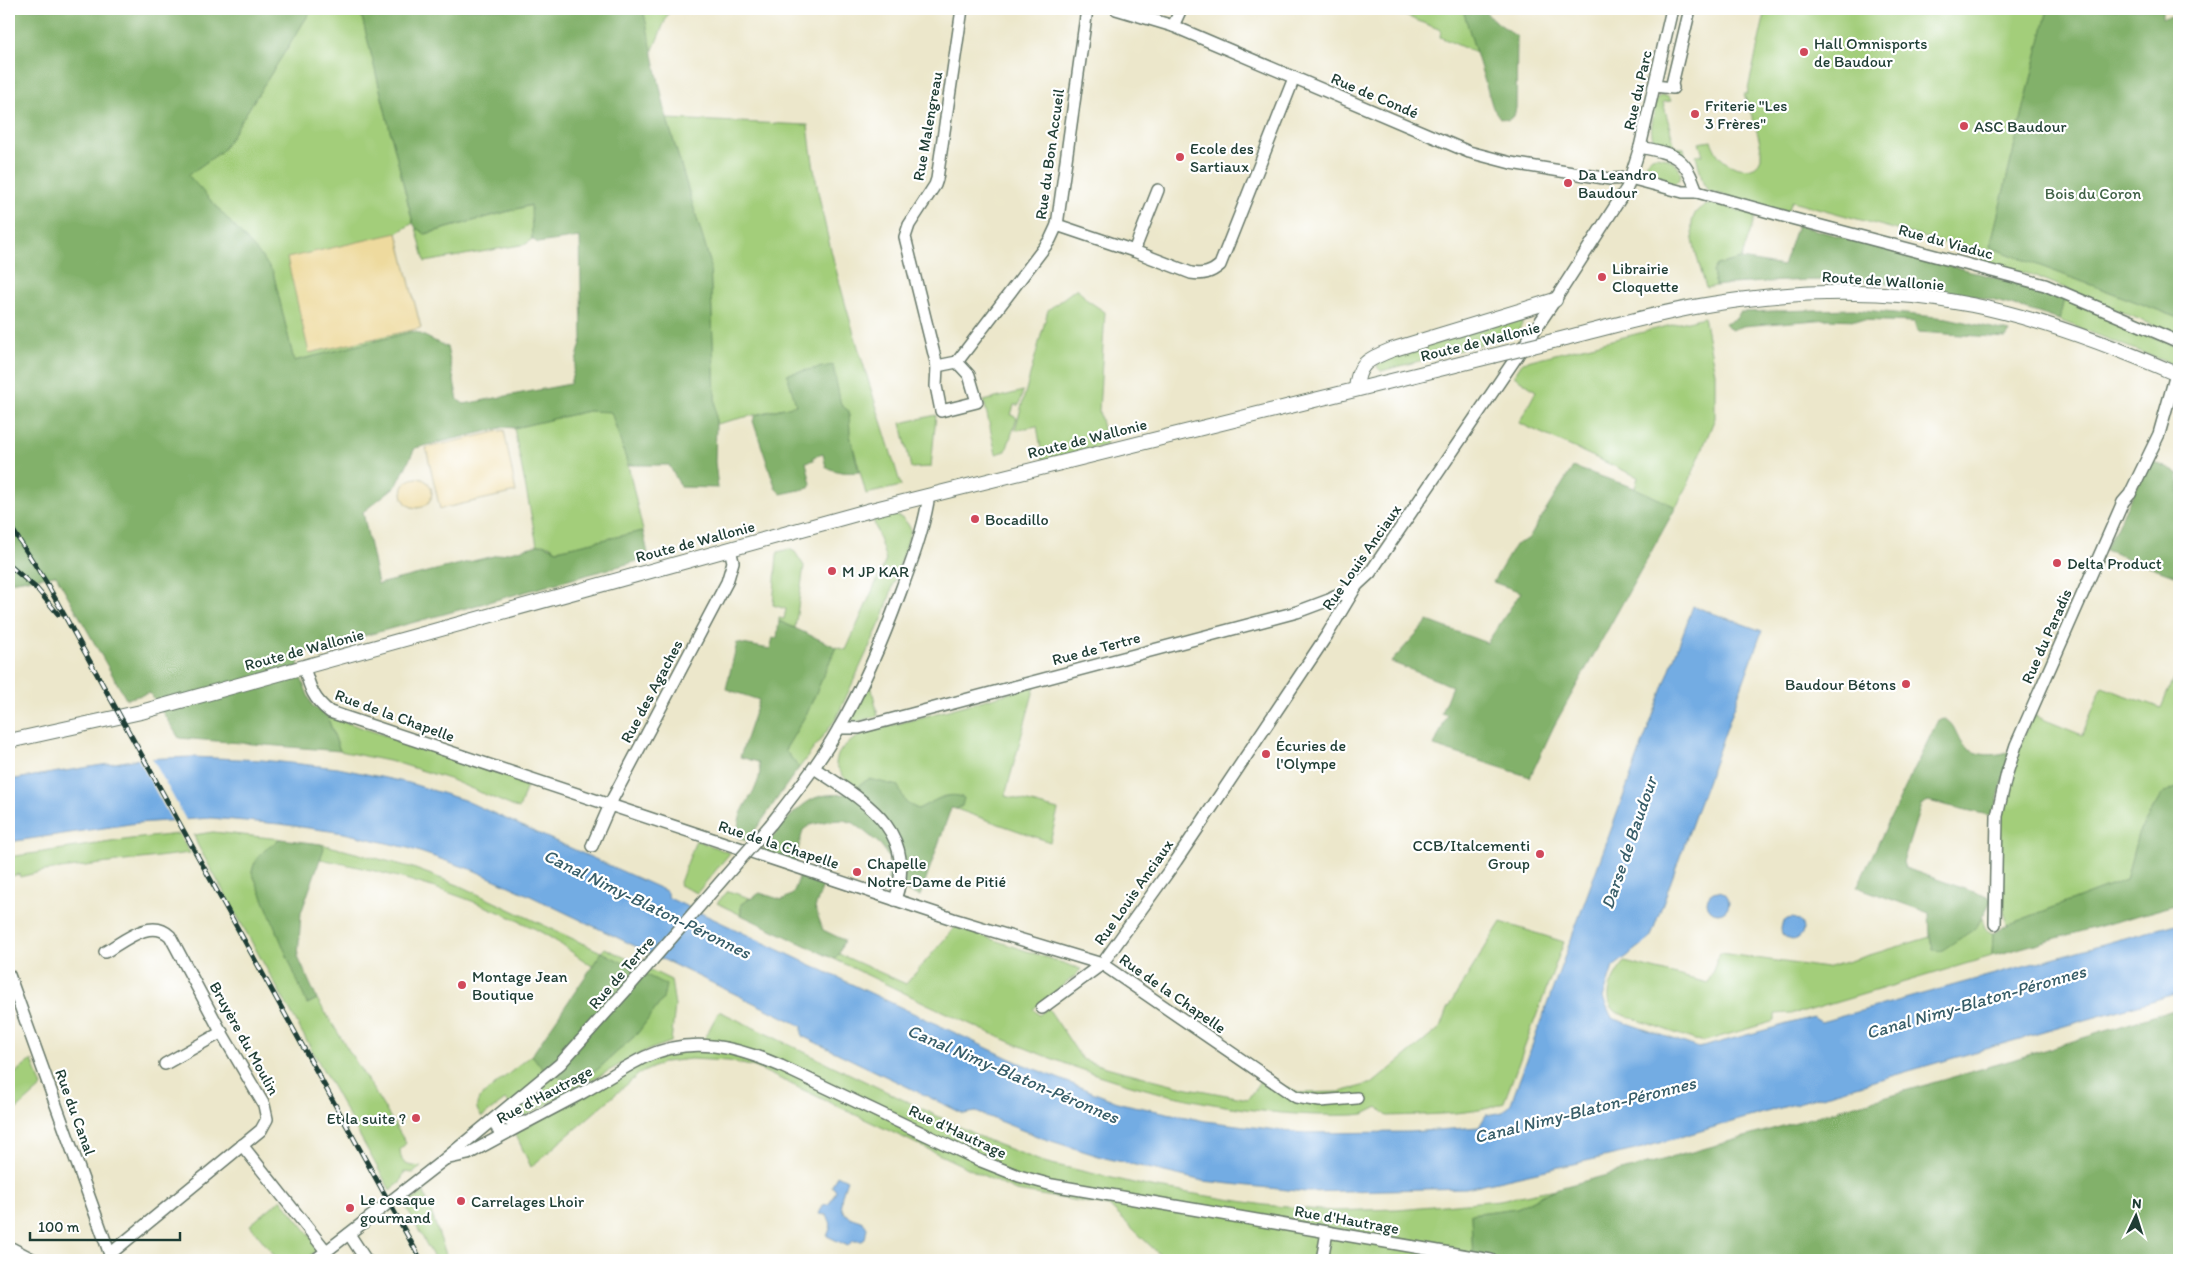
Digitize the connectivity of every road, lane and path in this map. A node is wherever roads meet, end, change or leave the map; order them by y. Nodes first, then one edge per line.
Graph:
1 (962, 9) edge
2 (1087, 9) edge
3 (1116, 9) edge
4 (1181, 9) edge
5 (1672, 9) edge
6 (1690, 9) edge
7 (1173, 26) junction
8 (1294, 78) junction
9 (1654, 86) junction
10 (1640, 147) junction
11 (1630, 178) junction
12 (1158, 190) dead end
13 (1697, 192) junction
14 (1056, 225) junction
15 (1134, 251) junction
16 (1555, 300) junction
17 (2179, 342) edge
18 (957, 362) junction
19 (937, 366) junction
20 (2178, 375) edge
21 (1356, 389) junction
22 (929, 495) junction
23 (730, 549) junction
24 (1357, 585) junction
25 (304, 667) junction
26 (839, 728) junction
27 (9, 741) edge
28 (814, 768) junction
29 (610, 806) junction
30 (592, 846) dead end
31 (895, 900) junction
32 (1995, 924) dead end
33 (105, 952) dead end
34 (1102, 964) junction
35 (9, 975) edge
36 (1042, 1008) dead end
37 (222, 1032) junction
38 (165, 1064) dead end
39 (1357, 1098) dead end
40 (499, 1115) junction
41 (526, 1122) junction
42 (507, 1132) junction
43 (242, 1145) junction
44 (445, 1159) junction
45 (1327, 1232) junction
46 (349, 1234) junction
47 (9, 1247) edge
48 (326, 1251) junction
49 (111, 1257) edge
50 (34, 1260) edge
51 (315, 1260) edge
52 (366, 1260) edge
53 (1322, 1260) edge
54 (1491, 1260) edge

1 - 19 street, Rue Malengreau
2 - 14 street, Rue du Bon Accueil
3 - 7 street, Rue de Condé
4 - 7 street
5 - 9 street, Rue du Parc
6 - 9 street, Rue du Parc
7 - 8 street, Rue de Condé
8 - 11 street, Rue de Condé
8 - 15 street
9 - 10 street, Rue du Parc
10 - 11 street, Rue du Parc
10 - 13 street
11 - 13 street, Rue du Viaduc
11 - 16 street, Rue Louis Anciaux
12 - 15 street
13 - 17 street, Rue du Viaduc
14 - 15 street
14 - 18 street, Rue du Bon Accueil
16 - 21 main road
16 - 24 street, Rue Louis Anciaux
18 - 19 street
18 - 19 street, Rue Malengreau
20 - 21 main road, Route de Wallonie, bridge
20 - 32 street, Rue du Paradis
21 - 22 main road, Route de Wallonie
22 - 23 main road, Route de Wallonie
22 - 26 street, Rue de Tertre
23 - 25 main road, Route de Wallonie
23 - 29 street, Rue des Agaches
24 - 26 street, Rue de Tertre
24 - 34 street, Rue Louis Anciaux
25 - 27 main road, Route de Wallonie
25 - 29 street, Rue de la Chapelle
26 - 28 street, Rue de Tertre
28 - 31 street
28 - 40 street, Rue de Tertre, bridge
29 - 30 street, Rue des Agaches
29 - 31 street, Rue de la Chapelle
31 - 34 street, Rue de la Chapelle
33 - 37 street, Bruyère du Moulin
34 - 36 street, Rue Louis Anciaux
34 - 39 street, Rue de la Chapelle
35 - 49 street, Rue du Canal
37 - 38 street
37 - 43 street, Bruyère du Moulin
40 - 41 street
40 - 42 street
40 - 44 street, Rue de Tertre
41 - 42 street, Rue d'Hautrage
41 - 45 street, Rue d'Hautrage
42 - 44 street, Rue d'Hautrage
43 - 48 street
43 - 49 street, Bruyère du Moulin
44 - 46 street, Rue de Tertre
45 - 53 street
45 - 54 street, Rue d'Hautrage
46 - 48 street, Rue de Tertre
46 - 52 street
47 - 50 street
48 - 51 street, Rue de Tertre

